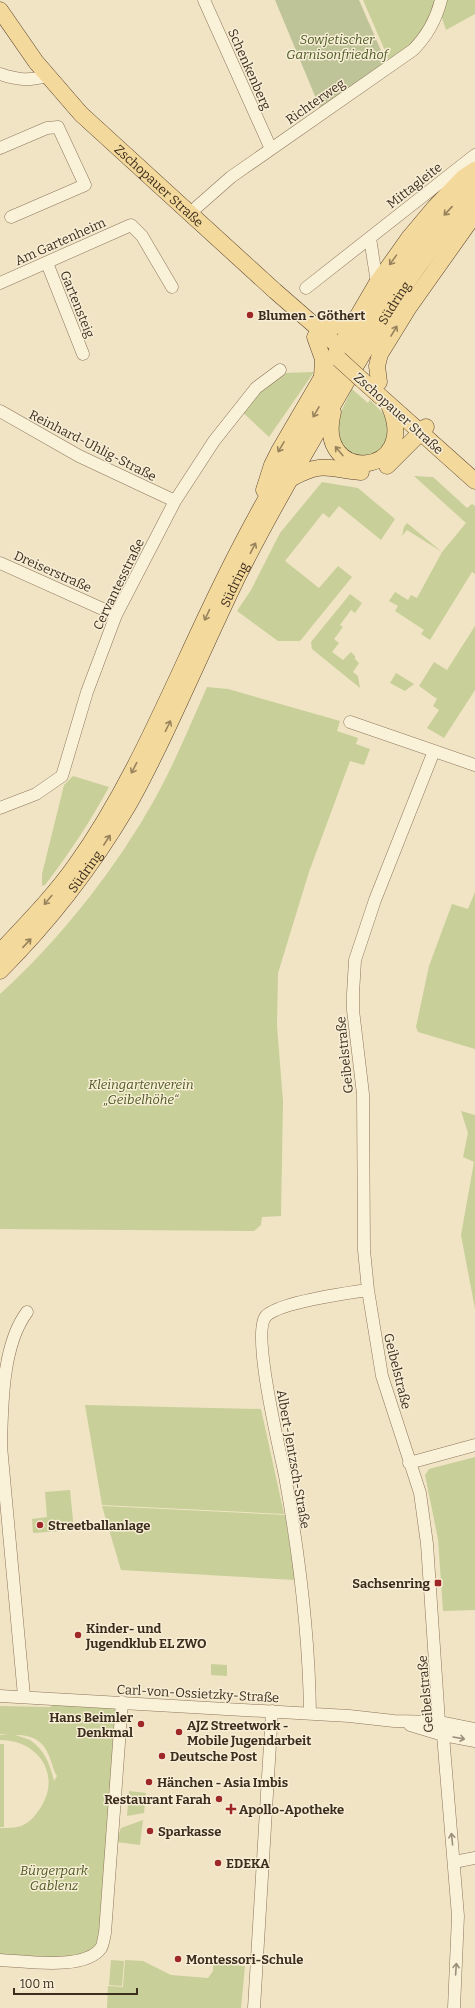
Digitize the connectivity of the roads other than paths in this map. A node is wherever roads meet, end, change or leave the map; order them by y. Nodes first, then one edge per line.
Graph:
1 (204, 0) edge
2 (441, 0) edge
3 (0, 10) edge
4 (0, 74) edge
5 (47, 76) junction
6 (0, 148) edge
7 (271, 149) junction
8 (475, 155) edge
9 (475, 170) edge
10 (475, 183) edge
11 (475, 200) edge
12 (189, 214) junction
13 (475, 214) edge
14 (11, 217) dead end
15 (370, 238) junction
16 (47, 263) junction
17 (0, 283) edge
18 (378, 283) junction
19 (172, 287) dead end
20 (306, 288) dead end
21 (357, 317) junction
22 (315, 331) junction
23 (340, 353) junction
24 (83, 354) dead end
25 (280, 370) dead end
26 (364, 375) junction
27 (322, 377) junction
28 (379, 382) junction
29 (337, 399) junction
30 (390, 405) junction
31 (0, 411) edge
32 (423, 430) junction
33 (475, 474) edge
34 (292, 478) junction
35 (475, 481) edge
36 (175, 501) junction
37 (256, 518) junction
38 (0, 563) edge
39 (116, 615) junction
40 (350, 722) dead end
41 (434, 751) junction
42 (475, 765) edge
43 (0, 808) edge
44 (0, 952) edge
45 (0, 971) edge
46 (368, 1290) junction
47 (27, 1312) dead end
48 (475, 1445) edge
49 (409, 1463) junction
50 (0, 1696) edge
51 (24, 1696) junction
52 (122, 1702) junction
53 (272, 1711) junction
54 (310, 1713) junction
55 (394, 1721) junction
56 (440, 1722) junction
57 (475, 1729) edge
58 (443, 1735) junction
59 (475, 1741) edge
60 (475, 1858) edge
61 (454, 1862) junction
62 (0, 1960) edge
63 (254, 2008) edge
64 (454, 2008) edge

1 - 7 street, Schenkenberg
2 - 7 street, Richterweg
3 - 5 main road, Zschopauer Straße
4 - 5 street
5 - 12 main road, Zschopauer Straße
6 - 14 street
7 - 12 street, Richterweg
8 - 15 street, Mittagleite
9 -> 18 main road
10 -> 37 main road, Südring
11 - 29 main road, Südring
12 - 22 main road, Zschopauer Straße
28 -> 13 main road
15 - 18 street
15 - 20 street, Mittagleite
16 - 17 street, Am Gartenheim
16 - 19 street, Am Gartenheim
16 - 24 street, Gartensteig
18 - 21 main road
21 - 22 main road
21 - 23 main road
22 - 23 main road, Zschopauer Straße
22 - 27 main road
23 - 26 main road, Zschopauer Straße
23 - 27 main road
25 - 36 street, Cervantesstraße
26 - 28 main road, Zschopauer Straße
26 - 30 main road, Zschopauer Straße
27 -> 37 main road
28 - 32 main road, Zschopauer Straße
30 -> 29 main road
29 - 34 main road, Südring
30 - 32 main road, Zschopauer Straße
31 - 36 street, Reinhard-Uhlig-Straße
32 - 33 main road, Zschopauer Straße
32 - 34 main road
32 - 35 main road, Zschopauer Straße
45 -> 34 main road, Südring
36 - 39 street, Cervantesstraße
37 -> 44 main road, Südring
38 - 39 street, Dreiserstraße
39 - 43 street, Cervantesstraße
40 - 41 street
41 - 42 street
41 - 46 street, Geibelstraße
46 - 49 street, Geibelstraße
46 - 54 street, Albert-Jentzsch-Straße
47 - 51 street
48 - 49 street
49 - 56 street, Geibelstraße
50 - 51 street, Carl-von-Ossietzky-Straße
51 - 52 street, Carl-von-Ossietzky-Straße
52 - 53 street, Carl-von-Ossietzky-Straße
52 - 62 street
53 - 54 street, Carl-von-Ossietzky-Straße
53 - 63 street
54 - 55 street, Carl-von-Ossietzky-Straße
55 - 56 street, Carl-von-Ossietzky-Straße
55 - 58 street, Carl-von-Ossietzky-Straße
56 - 57 street, Carl-von-Ossietzky-Straße
56 - 58 street, Geibelstraße
58 -> 59 street, Carl-von-Ossietzky-Straße
61 -> 58 street, Geibelstraße
60 - 61 street
64 -> 61 street, Geibelstraße

